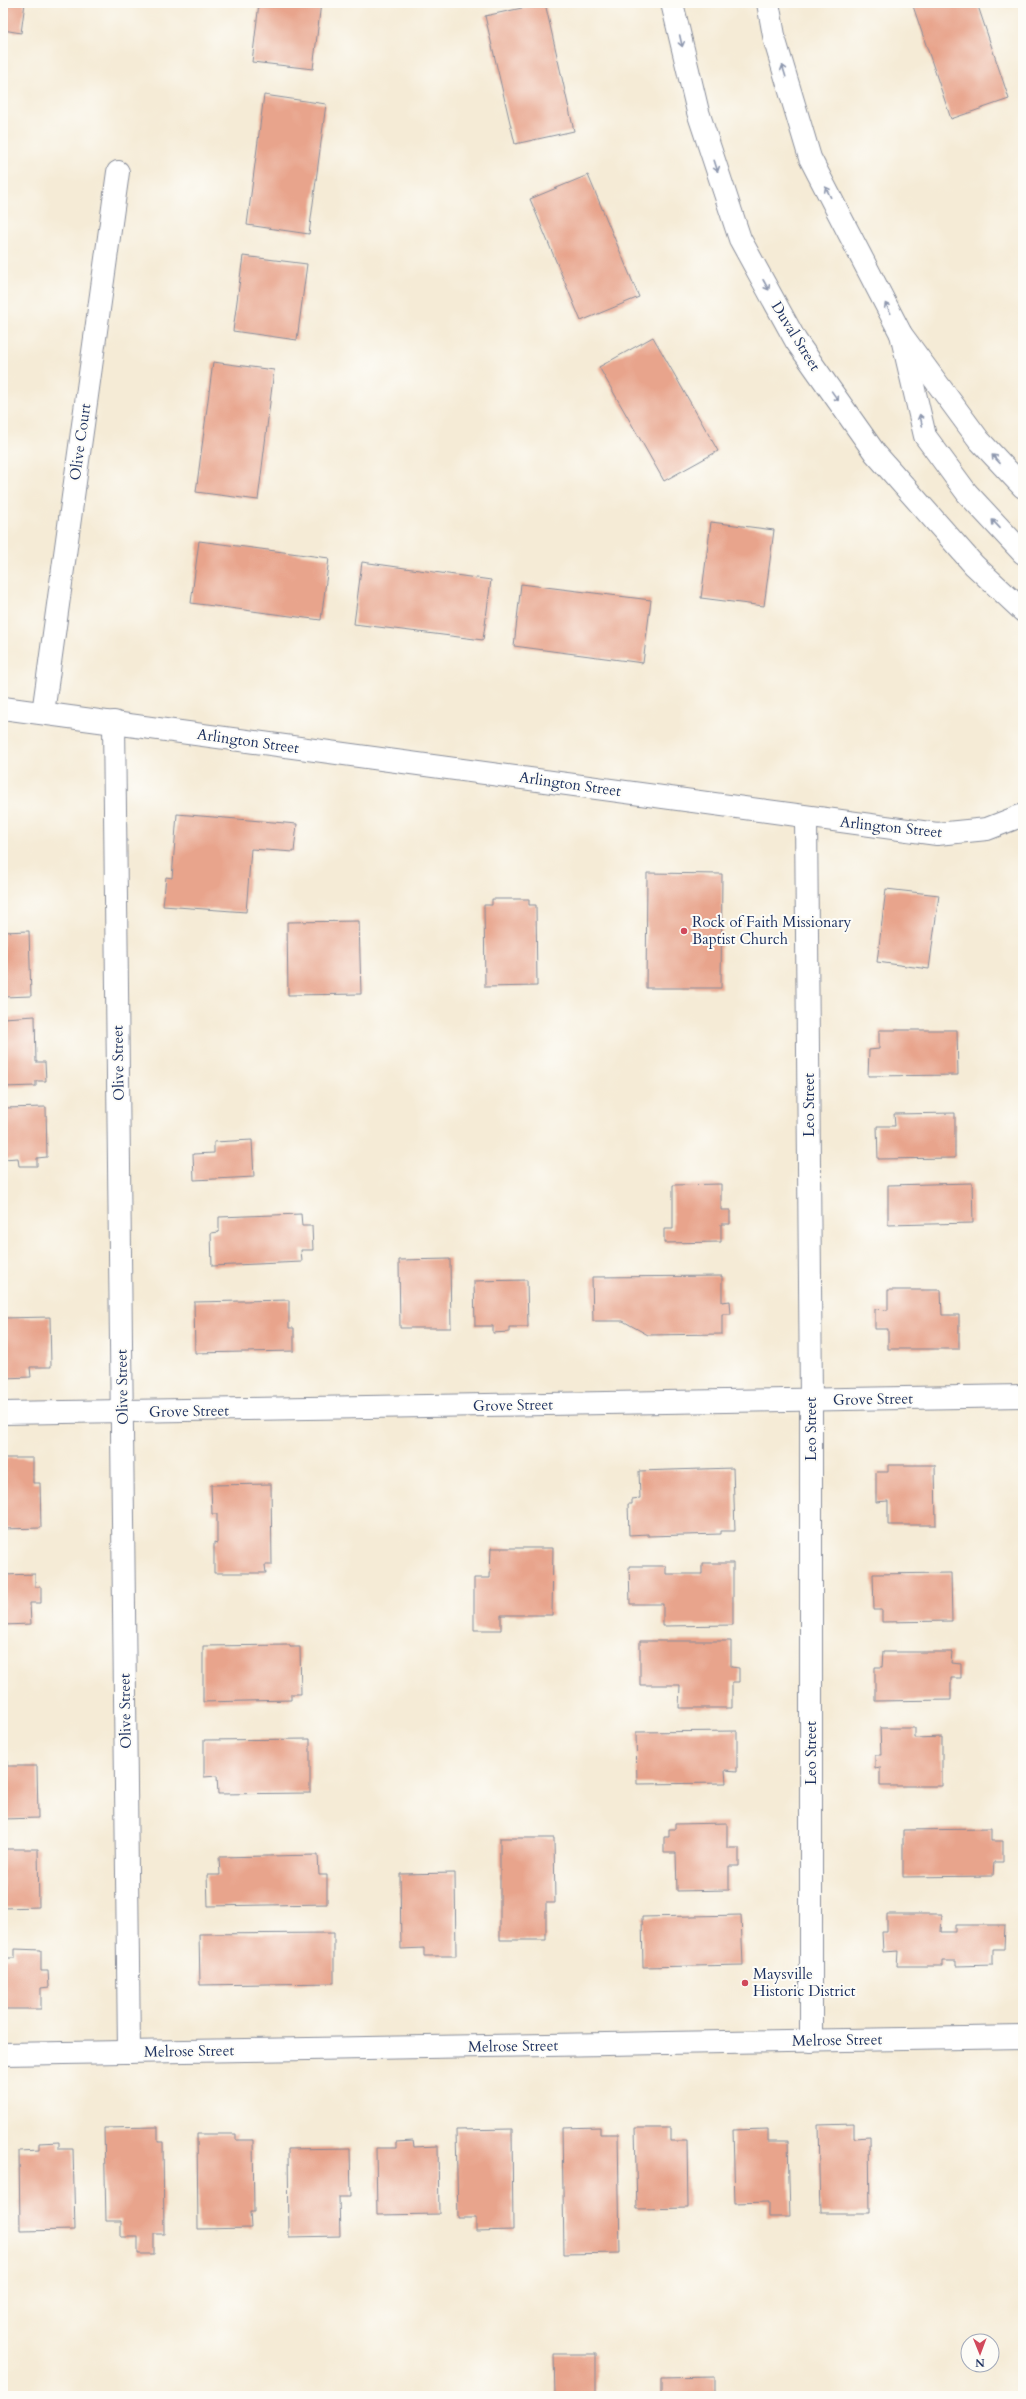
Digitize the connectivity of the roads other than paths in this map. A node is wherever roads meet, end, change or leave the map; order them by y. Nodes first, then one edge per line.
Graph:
1 (672, 3) edge
2 (768, 3) edge
3 (118, 172) dead end
4 (901, 334) junction
5 (1022, 485) edge
6 (1023, 553) edge
7 (1023, 612) edge
8 (3, 708) edge
9 (42, 713) junction
10 (114, 722) junction
11 (1023, 816) edge
12 (806, 817) junction
13 (1023, 1396) edge
14 (812, 1400) junction
15 (122, 1412) junction
16 (3, 1413) edge
17 (1023, 2037) edge
18 (811, 2041) junction
19 (129, 2052) junction
20 (3, 2054) edge

1 -> 7 street, Duval Street
4 -> 2 street
3 - 9 street, Olive Court
5 -> 4 street
6 -> 4 street
8 - 9 street
9 - 10 street, Arlington Street
10 - 12 street, Arlington Street
10 - 15 street, Olive Street
11 - 12 street, Arlington Street
12 - 14 street, Leo Street
13 - 14 street, Grove Street
14 - 15 street, Grove Street
14 - 18 street, Leo Street
15 - 16 street, Grove Street
15 - 19 street, Olive Street
17 - 18 street, Melrose Street
18 - 19 street, Melrose Street
19 - 20 street, Melrose Street

